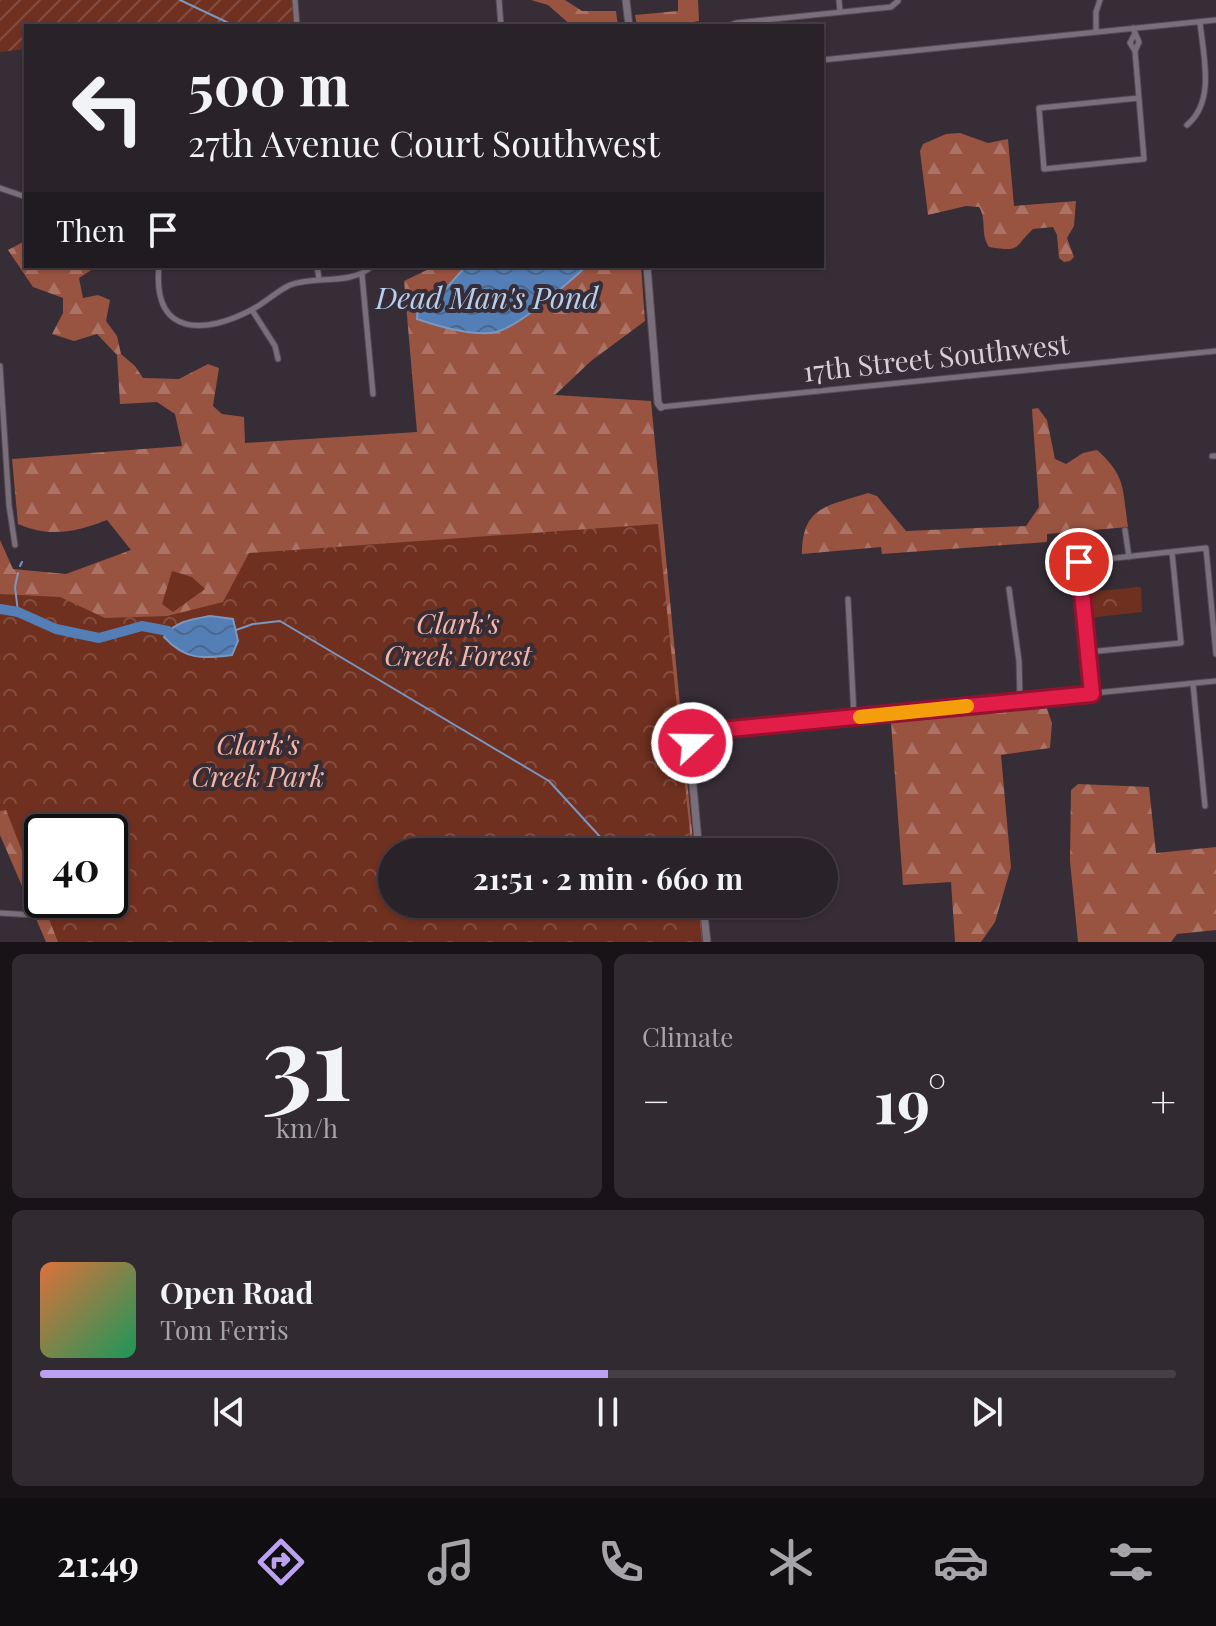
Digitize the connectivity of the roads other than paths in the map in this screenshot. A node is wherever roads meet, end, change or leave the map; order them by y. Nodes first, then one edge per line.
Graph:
1 (295, 0) edge
2 (499, 0) edge
3 (626, 0) edge
4 (839, 0) edge
5 (1100, 0) edge
6 (898, 1) edge
7 (840, 12) junction
8 (1216, 20) edge
9 (1200, 22) junction
10 (297, 24) edge
11 (501, 24) edge
12 (629, 24) edge
13 (733, 24) edge
14 (1096, 31) junction
15 (1134, 31) junction
16 (824, 60) edge
17 (1139, 98) junction
18 (1187, 125) dead end
19 (0, 188) edge
20 (24, 196) edge
21 (159, 268) edge
22 (317, 268) edge
23 (370, 268) edge
24 (647, 268) edge
25 (362, 275) junction
26 (319, 279) junction
27 (252, 310) junction
28 (1216, 351) edge
29 (278, 359) dead end
30 (0, 366) edge
31 (373, 394) dead end
32 (661, 407) joint
33 (1125, 530) dead end
34 (15, 545) dead end
35 (1172, 552) junction
36 (1129, 557) junction
37 (1009, 589) dead end
38 (848, 599) dead end
39 (1088, 652) junction
40 (1216, 654) edge
41 (1216, 681) edge
42 (1193, 683) junction
43 (1092, 694) junction
44 (1020, 701) junction
45 (854, 717) junction
46 (696, 738) joint
47 (1205, 806) dead end
48 (698, 838) edge
49 (0, 913) edge
50 (24, 914) edge
51 (704, 918) edge
52 (707, 942) edge

1 - 10 street
2 - 11 street
3 - 12 street
4 - 7 street
5 - 14 street
6 - 7 street
7 - 13 street
8 - 9 street
9 - 15 street
9 - 18 street
14 - 15 street
14 - 16 street
15 - 17 street
17 - 17 street
19 - 20 street
21 - 27 street
22 - 26 street
23 - 25 street
24 - 32 street
25 - 26 street
25 - 31 street
26 - 27 street
27 - 29 street
28 - 32 street, 17th Street Southwest
30 - 34 street
33 - 36 street
35 - 36 street
35 - 39 street
35 - 40 street
36 - 39 street
37 - 44 street
38 - 45 street
39 - 43 street
41 - 42 street
42 - 43 street
42 - 47 street
43 - 44 street
44 - 45 street
45 - 46 street
46 - 48 street
49 - 50 street
51 - 52 street

